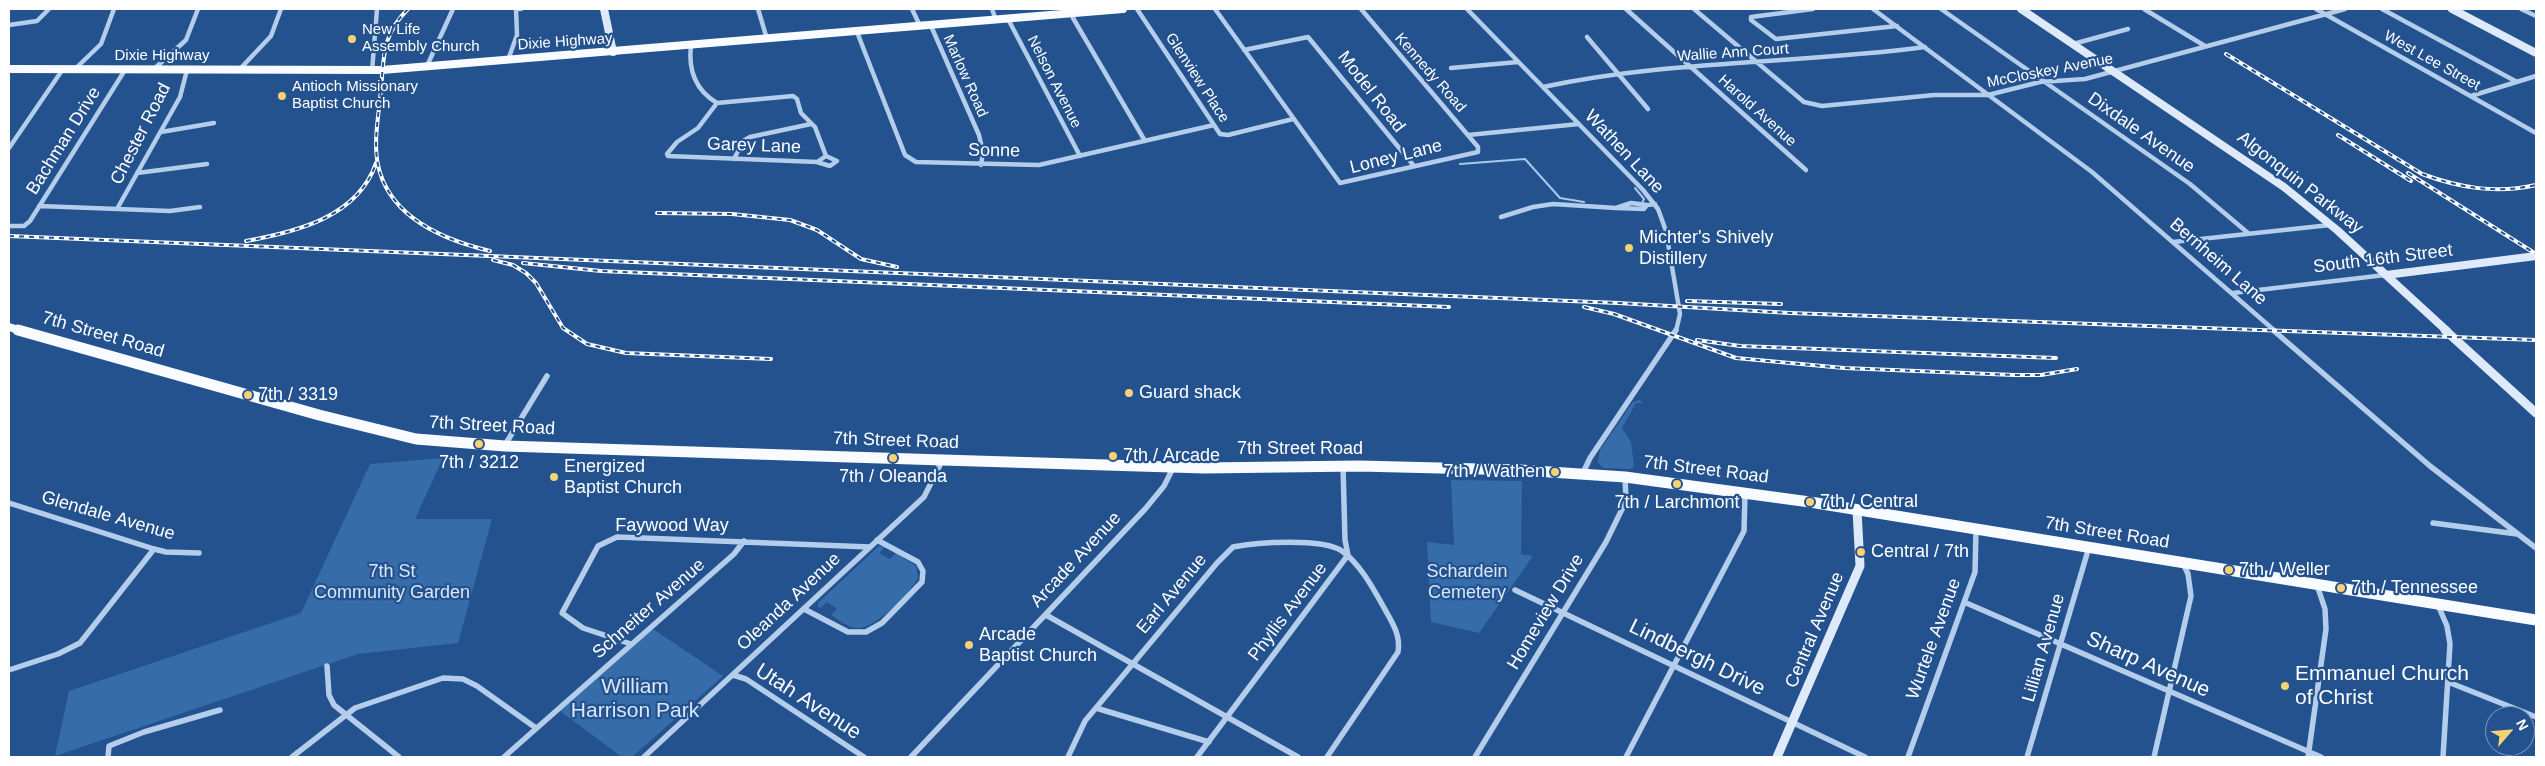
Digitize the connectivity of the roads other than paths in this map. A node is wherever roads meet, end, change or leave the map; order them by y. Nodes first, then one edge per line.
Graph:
1 (48, 9) edge
2 (114, 9) edge
3 (198, 9) edge
4 (281, 9) edge
5 (377, 9) edge
6 (454, 9) edge
7 (521, 9) edge
8 (604, 9) edge
9 (758, 9) edge
10 (912, 9) edge
11 (992, 9) edge
12 (1123, 9) edge
13 (1137, 9) edge
14 (1215, 9) edge
15 (1361, 9) edge
16 (1467, 9) edge
17 (1626, 9) edge
18 (1694, 9) edge
19 (1813, 9) edge
20 (1873, 9) edge
21 (1941, 9) edge
22 (2021, 9) edge
23 (2144, 9) edge
24 (2316, 9) edge
25 (2345, 9) edge
26 (2382, 9) edge
27 (2452, 9) edge
28 (2521, 9) edge
29 (1072, 11) edge
30 (2325, 14) junction
31 (2536, 16) edge
32 (1008, 19) junction
33 (996, 20) junction
34 (9, 25) edge
35 (920, 26) junction
36 (930, 26) junction
37 (1897, 26) junction
38 (2128, 29) dead end
39 (857, 32) junction
40 (1587, 37) dead end
41 (767, 39) junction
42 (2074, 44) junction
43 (691, 45) junction
44 (2205, 46) junction
45 (1925, 47) junction
46 (1244, 50) junction
47 (613, 52) junction
48 (2536, 53) edge
49 (508, 60) junction
50 (1518, 62) junction
51 (1757, 62) junction
52 (427, 67) junction
53 (1690, 67) junction
54 (1451, 68) dead end
55 (9, 69) edge
56 (63, 69) junction
57 (75, 69) junction
58 (124, 70) junction
59 (154, 70) junction
60 (187, 70) junction
61 (239, 70) junction
62 (372, 71) junction
63 (2114, 71) junction
64 (1617, 74) junction
65 (2536, 76) edge
66 (2044, 81) junction
67 (2517, 82) junction
68 (1543, 87) junction
69 (1988, 94) junction
70 (2470, 96) junction
71 (717, 103) junction
72 (1648, 109) dead end
73 (1293, 118) junction
74 (214, 122) dead end
75 (811, 124) junction
76 (1579, 124) junction
77 (1214, 125) junction
78 (161, 132) junction
79 (2536, 133) edge
80 (1468, 135) junction
81 (1146, 141) junction
82 (9, 148) edge
83 (1477, 153) joint
84 (826, 156) junction
85 (1080, 156) junction
86 (734, 160) junction
87 (817, 162) junction
88 (207, 164) dead end
89 (981, 165) junction
90 (1414, 166) junction
91 (1806, 170) dead end
92 (137, 173) junction
93 (1655, 204) junction
94 (40, 206) junction
95 (200, 207) dead end
96 (117, 209) junction
97 (1501, 216) dead end
98 (2330, 224) junction
99 (9, 226) edge
100 (2248, 233) junction
101 (2173, 242) junction
102 (2536, 256) edge
103 (2386, 275) junction
104 (2233, 293) junction
105 (9, 327) edge
106 (547, 376) dead end
107 (2536, 413) edge
108 (505, 446) junction
109 (943, 460) junction
110 (1174, 466) junction
111 (1342, 466) junction
112 (1582, 474) junction
113 (1625, 477) junction
114 (1745, 492) junction
115 (9, 503) edge
116 (1857, 510) junction
117 (2433, 523) dead end
118 (1976, 529) junction
119 (2518, 534) junction
120 (877, 540) junction
121 (744, 541) junction
122 (870, 547) junction
123 (2089, 547) junction
124 (2536, 548) edge
125 (154, 549) junction
126 (199, 553) dead end
127 (1348, 555) junction
128 (2183, 563) junction
129 (2317, 584) junction
130 (1514, 590) dead end
131 (1964, 602) junction
132 (2437, 604) junction
133 (804, 609) junction
134 (1562, 614) junction
135 (1046, 615) junction
136 (2536, 620) edge
137 (631, 644) junction
138 (2060, 645) junction
139 (1133, 663) junction
140 (327, 666) dead end
141 (1674, 666) junction
142 (9, 670) edge
143 (733, 675) junction
144 (2448, 682) junction
145 (2170, 692) junction
146 (1096, 708) junction
147 (220, 710) dead end
148 (345, 715) junction
149 (1227, 717) junction
150 (2536, 717) edge
151 (1793, 723) junction
152 (536, 728) junction
153 (1209, 742) junction
154 (2308, 755) edge
155 (108, 757) edge
156 (292, 757) edge
157 (399, 757) edge
158 (504, 757) edge
159 (644, 757) edge
160 (864, 757) edge
161 (911, 757) edge
162 (1068, 757) edge
163 (1197, 757) edge
164 (1298, 757) edge
165 (1327, 757) edge
166 (1475, 757) edge
167 (1626, 757) edge
168 (1778, 757) edge
169 (1864, 757) edge
170 (1908, 757) edge
171 (2027, 757) edge
172 (2154, 757) edge
173 (2320, 757) edge
174 (2443, 757) edge

1 - 34 street
2 - 57 street
3 - 59 street
4 - 61 street
5 - 62 street
6 - 52 street
7 - 49 street
8 - 47 main road
9 - 41 street
10 - 35 street
11 - 33 street
12 - 29 main road, Dixie Highway
13 - 77 street, Glenview Place
14 - 46 street, Loney Lane
15 - 80 street, Kennedy Road
16 - 50 street, Wathen Lane
17 - 53 street, Harold Avenue
18 - 51 street
19 - 37 street
20 - 37 street, Bernheim Lane
21 - 66 street, Dixdale Avenue
22 - 42 main road, Algonquin Parkway
23 - 44 street
24 - 30 street, West Lee Street
25 - 30 street, McCloskey Avenue
26 - 67 street
27 - 48 street
28 - 31 street
29 - 32 main road, Dixie Highway
29 - 81 street
30 - 44 street, McCloskey Avenue
30 - 70 street, West Lee Street
32 - 33 main road, Dixie Highway
32 - 85 street, Nelson Avenue
33 - 36 main road, Dixie Highway
35 - 36 main road, Dixie Highway
35 - 39 main road, Dixie Highway
36 - 89 street, Marlow Road
37 - 45 street, Bernheim Lane
38 - 42 street
39 - 41 main road, Dixie Highway
39 - 89 street, Sonne
40 - 64 street
41 - 43 main road, Dixie Highway
42 - 63 main road, Algonquin Parkway
43 - 47 main road, Dixie Highway
43 - 71 street
44 - 63 street, McCloskey Avenue
45 - 51 street, Wallie Ann Court
45 - 69 street, Bernheim Lane
46 - 73 street, Loney Lane
46 - 90 street, Model Road
47 - 49 main road, Dixie Highway
49 - 52 main road, Dixie Highway
50 - 54 street
50 - 68 street, Wathen Lane
51 - 53 street, Wallie Ann Court
51 - 69 street, McCloskey Avenue
52 - 62 main road, Dixie Highway
53 - 64 street, Wallie Ann Court
53 - 91 street, Harold Avenue
55 - 56 main road, Dixie Highway
56 - 57 main road, Dixie Highway
56 - 82 street
57 - 58 main road, Dixie Highway
58 - 59 main road, Dixie Highway
58 - 94 street, Bachman Drive
59 - 60 main road, Dixie Highway
60 - 61 main road, Dixie Highway
60 - 78 street, Chester Road
61 - 62 main road, Dixie Highway
63 - 66 street, McCloskey Avenue
63 - 98 main road, Algonquin Parkway
64 - 68 street, Wallie Ann Court
64 - 72 street
65 - 67 street
66 - 69 street, McCloskey Avenue
66 - 100 street, Dixdale Avenue
67 - 70 street
68 - 76 street, Wathen Lane
69 - 101 street, Bernheim Lane
70 - 79 street, West Lee Street
71 - 75 street, Garey Lane
71 - 86 street, Garey Lane
73 - 77 street, Glenview Place
73 - 90 street, Loney Lane
74 - 78 street
75 - 84 street, Garey Lane
75 - 86 street
76 - 80 street
76 - 93 street, Wathen Lane
77 - 81 street, Sonne
78 - 92 street, Chester Road
80 - 83 street, Kennedy Road
81 - 85 street, Sonne
83 - 90 street, Loney Lane
84 - 87 street, Garey Lane
84 - 87 street
85 - 89 street, Sonne
86 - 87 street, Garey Lane
88 - 92 street
92 - 96 street, Chester Road
93 - 97 street
93 - 112 street, Wathen Lane
94 - 96 street
94 - 99 street, Bachman Drive
95 - 96 street
98 - 100 street
98 - 103 main road, Algonquin Parkway
100 - 101 street
101 - 104 street, Bernheim Lane
102 - 103 main road, South 16th Street
103 - 104 street, South 16th Street
103 - 107 main road, Algonquin Parkway
104 - 119 street, Bernheim Lane
105 - 108 main road, 7th Street Road
106 - 108 street
108 - 109 main road, 7th Street Road
109 - 110 main road, 7th Street Road
109 - 120 street, Oleanda Avenue
110 - 111 main road, 7th Street Road
110 - 135 street, Arcade Avenue
111 - 112 main road, 7th Street Road
111 - 127 street, Phyllis Avenue
112 - 113 main road, 7th Street Road
113 - 114 main road, 7th Street Road
113 - 134 street, Homeview Drive
114 - 116 main road, 7th Street Road
114 - 141 street
115 - 125 street, Glendale Avenue
116 - 118 main road, 7th Street Road
116 - 151 main road, Central Avenue
117 - 119 street
118 - 123 main road, 7th Street Road
118 - 131 street, Wurtele Avenue
119 - 124 street, Bernheim Lane
120 - 122 street, Oleanda Avenue
120 - 133 street
121 - 122 street, Faywood Way
121 - 137 street, Schneiter Avenue
121 - 137 street, Faywood Way
122 - 133 street, Oleanda Avenue
123 - 128 main road, 7th Street Road
123 - 138 street, Lillian Avenue
125 - 126 street, Glendale Avenue
125 - 142 street
127 - 139 street, Earl Avenue
127 - 149 street, Phyllis Avenue
127 - 165 street
128 - 129 main road, 7th Street Road
128 - 145 street
129 - 132 main road, 7th Street Road
129 - 154 street
130 - 134 street, Lindbergh Drive
131 - 138 street, Sharp Avenue
131 - 170 street, Wurtele Avenue
132 - 136 main road, 7th Street Road
132 - 144 street
133 - 143 street, Oleanda Avenue
134 - 141 street, Lindbergh Drive
134 - 166 street, Homeview Drive
135 - 139 street
135 - 161 street, Arcade Avenue
137 - 152 street, Schneiter Avenue
138 - 145 street, Sharp Avenue
138 - 171 street, Lillian Avenue
139 - 146 street, Earl Avenue
139 - 149 street
140 - 148 street
141 - 151 street, Lindbergh Drive
141 - 167 street
143 - 159 street, Oleanda Avenue
143 - 160 street, Utah Avenue
144 - 150 street
144 - 174 street
145 - 154 street, Sharp Avenue
145 - 172 street
146 - 153 street
146 - 162 street, Earl Avenue
147 - 155 street
148 - 152 street
148 - 156 street
148 - 157 street
149 - 153 street, Phyllis Avenue
149 - 164 street
151 - 168 main road, Central Avenue
151 - 169 street, Lindbergh Drive
152 - 158 street, Schneiter Avenue
153 - 163 street, Phyllis Avenue
154 - 173 street, Sharp Avenue

